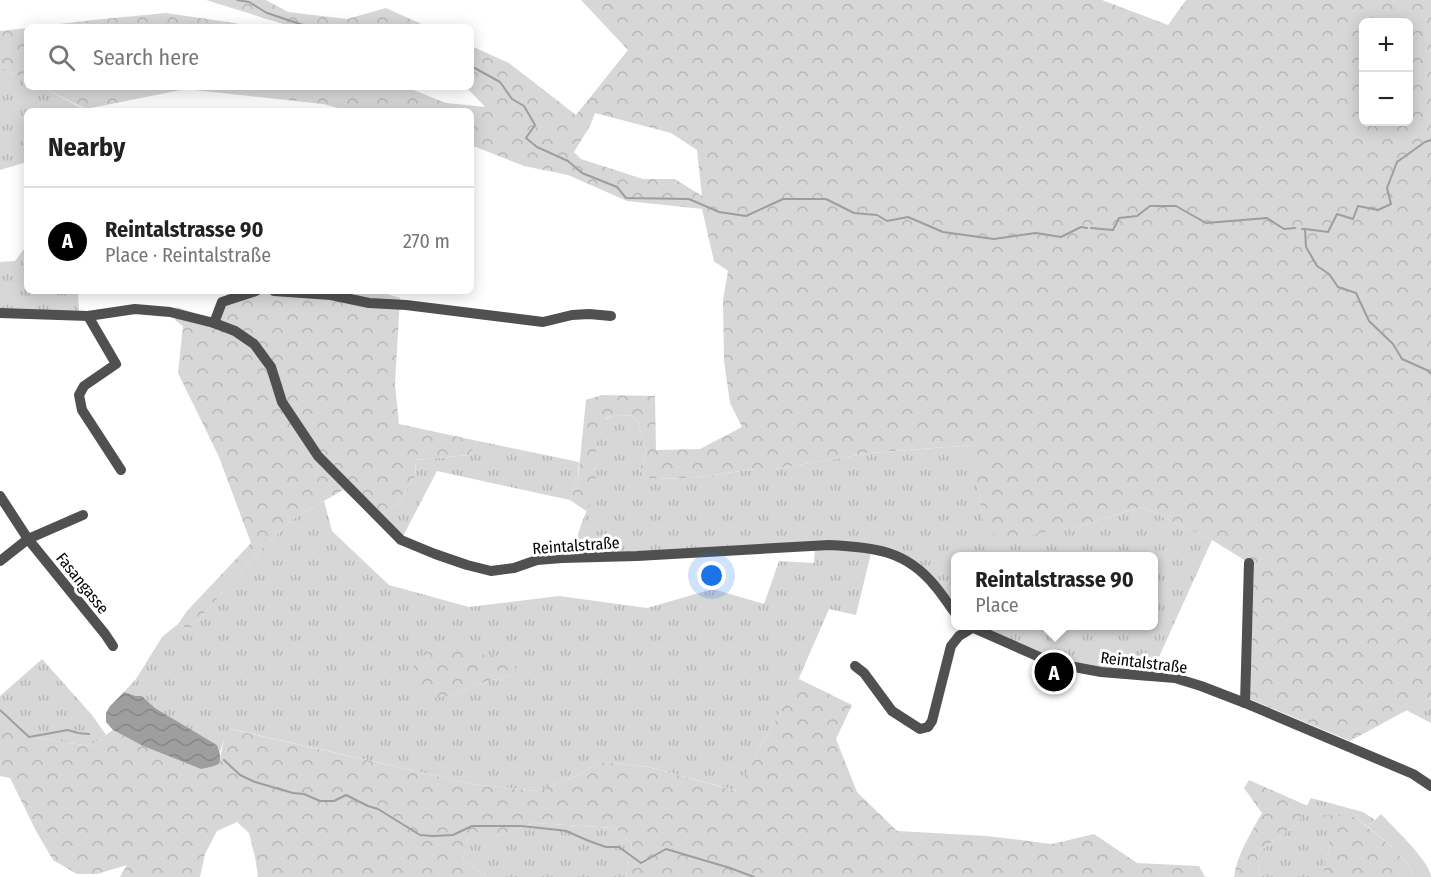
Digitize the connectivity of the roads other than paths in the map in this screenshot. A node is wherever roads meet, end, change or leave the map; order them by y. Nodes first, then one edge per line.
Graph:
1 (247, 294) edge
2 (318, 294) edge
3 (0, 313) edge
4 (88, 316) junction
5 (610, 316) dead end
6 (214, 323) junction
7 (121, 470) dead end
8 (0, 496) edge
9 (83, 515) dead end
10 (28, 539) junction
11 (0, 561) edge
12 (1249, 563) dead end
13 (951, 607) edge
14 (966, 630) edge
15 (977, 630) edge
16 (113, 646) dead end
17 (855, 666) dead end
18 (1245, 703) junction
19 (1431, 786) edge

1 - 6 street
2 - 5 street
3 - 4 street, Reintalstraße
4 - 6 street, Reintalstraße
4 - 7 street
6 - 13 street, Reintalstraße
8 - 10 street, Fasangasse
9 - 10 street
10 - 11 street
10 - 16 street, Fasangasse
12 - 18 street
14 - 17 street, Reintalstraße
15 - 18 street, Reintalstraße
18 - 19 street, Reintalstraße

